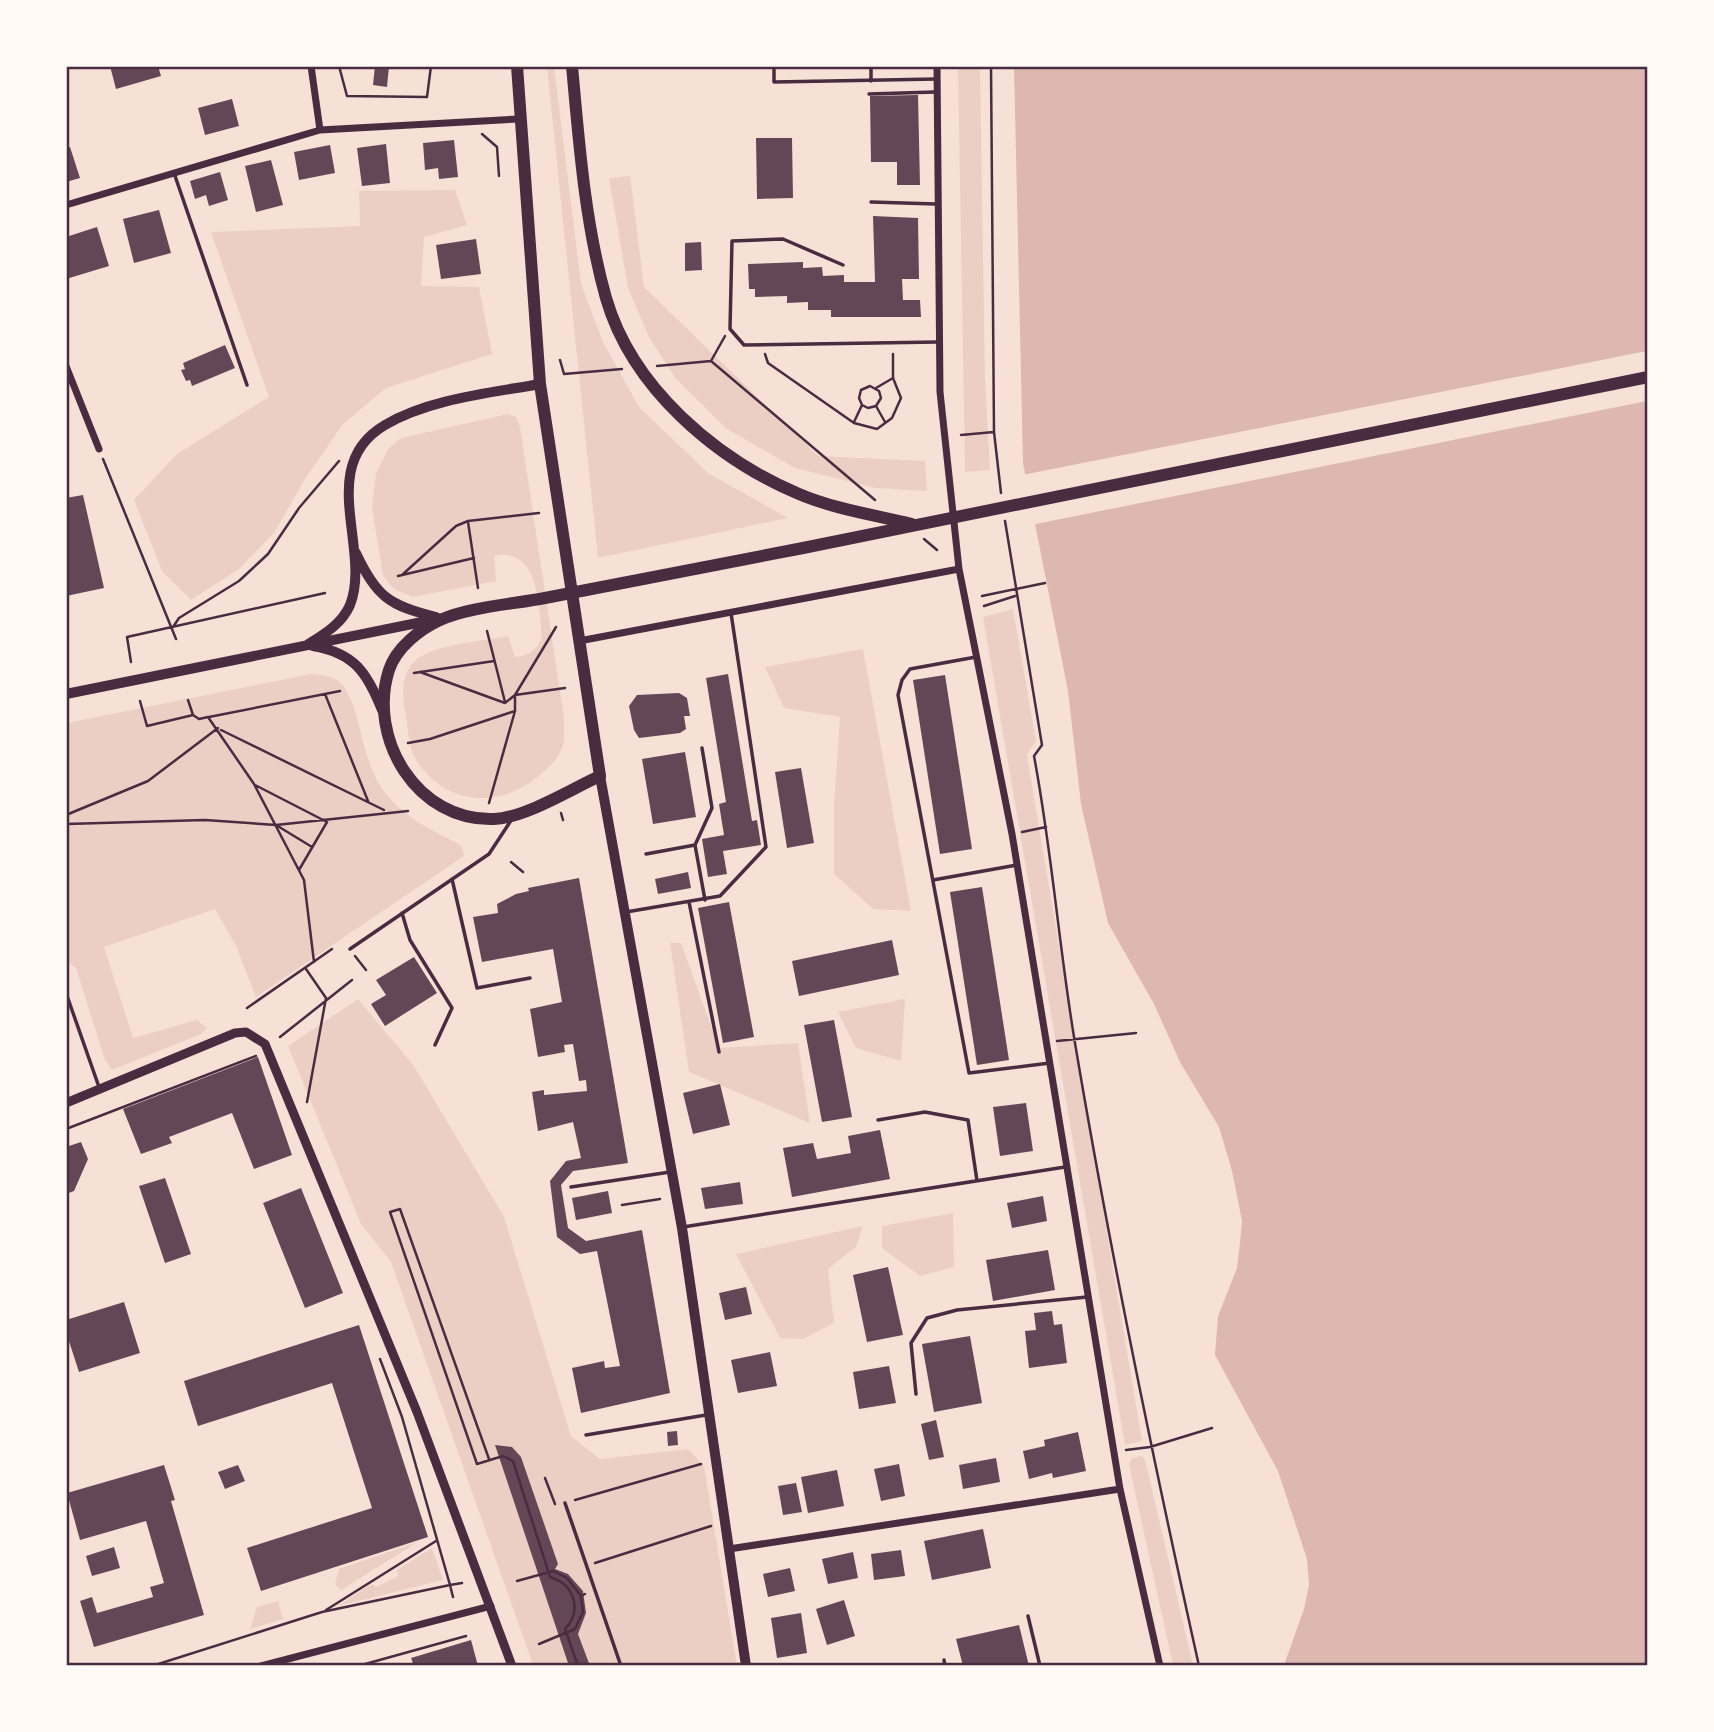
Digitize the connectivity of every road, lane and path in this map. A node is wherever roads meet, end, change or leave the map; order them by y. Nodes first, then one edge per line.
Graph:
1 (311, 66) edge
2 (339, 66) edge
3 (431, 66) edge
4 (517, 66) edge
5 (572, 66) edge
6 (774, 66) edge
7 (871, 66) edge
8 (937, 66) edge
9 (991, 66) edge
10 (937, 79) junction
11 (871, 80) junction
12 (937, 92) junction
13 (869, 94) dead end
14 (519, 119) junction
15 (320, 130) junction
16 (480, 132) dead end
17 (174, 171) junction
18 (499, 176) dead end
19 (871, 202) dead end
20 (938, 204) junction
21 (66, 205) edge
22 (843, 265) dead end
23 (730, 329) junction
24 (940, 342) junction
25 (893, 343) junction
26 (762, 345) junction
27 (560, 360) dead end
28 (710, 361) junction
29 (66, 366) edge
30 (657, 366) dead end
31 (631, 368) dead end
32 (1647, 377) edge
33 (893, 378) junction
34 (540, 384) junction
35 (247, 385) dead end
36 (876, 388) junction
37 (862, 405) junction
38 (876, 406) junction
39 (854, 423) junction
40 (886, 423) junction
41 (995, 432) junction
42 (961, 436) dead end
43 (99, 449) joint
44 (339, 461) dead end
45 (876, 501) dead end
46 (1003, 505) dead end
47 (538, 513) dead end
48 (1004, 518) dead end
49 (468, 521) junction
50 (916, 530) junction
51 (355, 550) junction
52 (937, 550) dead end
53 (474, 558) junction
54 (959, 569) junction
55 (1045, 583) dead end
56 (478, 588) dead end
57 (1014, 590) junction
58 (325, 593) dead end
59 (982, 596) dead end
60 (1015, 596) junction
61 (984, 606) dead end
62 (731, 612) junction
63 (443, 618) junction
64 (173, 627) junction
65 (556, 627) dead end
66 (487, 631) dead end
67 (176, 639) dead end
68 (579, 642) junction
69 (307, 645) junction
70 (976, 657) junction
71 (494, 661) junction
72 (131, 662) dead end
73 (419, 672) junction
74 (414, 673) dead end
75 (565, 688) dead end
76 (340, 691) dead end
77 (66, 694) edge
78 (325, 694) junction
79 (515, 695) junction
80 (188, 700) dead end
81 (140, 701) dead end
82 (505, 702) junction
83 (382, 710) junction
84 (515, 711) junction
85 (193, 715) junction
86 (208, 718) junction
87 (218, 728) junction
88 (408, 743) dead end
89 (702, 748) dead end
90 (600, 776) junction
91 (254, 784) junction
92 (369, 803) junction
93 (489, 803) dead end
94 (387, 811) junction
95 (408, 811) dead end
96 (66, 815) edge
97 (513, 817) junction
98 (327, 822) junction
99 (66, 824) edge
100 (276, 825) junction
101 (1047, 827) junction
102 (1023, 831) dead end
103 (695, 845) junction
104 (312, 846) junction
105 (646, 854) dead end
106 (511, 862) dead end
107 (1017, 865) junction
108 (299, 870) junction
109 (523, 872) dead end
110 (452, 879) junction
111 (933, 880) junction
112 (705, 900) junction
113 (690, 902) junction
114 (626, 912) junction
115 (402, 913) junction
116 (332, 949) dead end
117 (350, 949) dead end
118 (314, 962) junction
119 (306, 969) junction
120 (530, 978) dead end
121 (352, 980) dead end
122 (66, 993) edge
123 (326, 998) junction
124 (247, 1008) dead end
125 (1136, 1033) dead end
126 (280, 1037) dead end
127 (1058, 1041) dead end
128 (1075, 1041) junction
129 (435, 1045) dead end
130 (719, 1052) dead end
131 (261, 1055) dead end
132 (1050, 1063) junction
133 (100, 1089) junction
134 (66, 1102) edge
135 (307, 1102) dead end
136 (878, 1120) dead end
137 (66, 1129) edge
138 (1065, 1167) junction
139 (672, 1172) junction
140 (976, 1181) junction
141 (571, 1187) dead end
142 (660, 1199) dead end
143 (622, 1205) dead end
144 (682, 1227) junction
145 (1087, 1297) junction
146 (378, 1354) dead end
147 (916, 1394) dead end
148 (708, 1415) junction
149 (1212, 1428) dead end
150 (586, 1435) dead end
151 (1150, 1447) junction
152 (1128, 1450) dead end
153 (489, 1459) junction
154 (701, 1464) dead end
155 (1120, 1489) junction
156 (565, 1503) joint
157 (711, 1526) dead end
158 (436, 1541) junction
159 (729, 1549) junction
160 (588, 1566) junction
161 (548, 1570) junction
162 (517, 1581) dead end
163 (461, 1583) dead end
164 (450, 1585) junction
165 (588, 1593) dead end
166 (581, 1596) junction
167 (453, 1597) dead end
168 (491, 1606) junction
169 (323, 1612) junction
170 (1028, 1616) dead end
171 (567, 1634) junction
172 (466, 1636) dead end
173 (539, 1644) dead end
174 (152, 1665) edge
175 (261, 1665) edge
176 (358, 1665) edge
177 (512, 1665) edge
178 (578, 1665) edge
179 (621, 1665) edge
180 (746, 1665) edge
181 (1040, 1665) edge
182 (1160, 1665) edge
183 (1199, 1665) edge

1 - 15 street
2 - 3 path
4 - 14 highway
5 - 50 highway
6 - 11 lane
7 - 11 lane
8 - 10 street
9 - 41 path
10 - 11 lane
10 - 12 street
12 - 13 lane
12 - 20 street
14 - 15 street
14 - 34 highway
15 - 17 street
16 - 18 path
17 - 21 street
17 - 35 lane
19 - 20 lane
20 - 24 street
22 - 23 lane
23 - 26 lane
23 - 28 path
24 - 25 lane
24 - 54 street
25 - 26 lane
25 - 33 path
26 - 39 path
27 - 31 path
28 - 30 path
28 - 45 path
29 - 43 street
32 - 50 highway
33 - 36 path
33 - 40 path
34 - 51 main road
34 - 68 highway
36 - 37 path
36 - 38 path
37 - 38 path
37 - 39 path
38 - 40 path
39 - 40 path
41 - 42 path
41 - 46 path
43 - 64 path
44 - 64 path
47 - 49 path
48 - 57 path
49 - 53 path
49 - 53 path
50 - 52 path
50 - 63 highway
51 - 63 main road
51 - 69 main road
53 - 56 path
54 - 62 street
54 - 70 street
55 - 57 path
57 - 59 path
57 - 60 path
58 - 64 path
60 - 61 path
60 - 101 path
62 - 68 street
62 - 112 lane
63 - 69 main road
63 - 83 highway
64 - 67 path
64 - 72 path
65 - 79 path
66 - 71 path
68 - 90 highway
69 - 77 main road
69 - 83 main road
70 - 107 street
70 - 111 lane
71 - 73 path
71 - 82 path
73 - 74 path
73 - 82 path
75 - 79 path
76 - 78 path
78 - 86 path
78 - 92 path
79 - 82 path
79 - 84 path
80 - 85 path
81 - 85 path
83 - 97 highway
84 - 88 path
84 - 93 path
85 - 86 path
86 - 87 path
87 - 91 path
87 - 92 path
87 - 96 path
89 - 103 lane
90 - 97 highway
90 - 114 main road
91 - 98 path
91 - 100 path
92 - 94 path
94 - 95 path
94 - 98 path
97 - 110 lane
98 - 100 path
98 - 104 path
99 - 100 path
100 - 104 path
100 - 108 path
101 - 102 path
101 - 128 path
103 - 105 lane
103 - 112 lane
104 - 108 path
106 - 109 path
107 - 111 lane
107 - 132 street
108 - 118 path
110 - 115 lane
110 - 120 lane
111 - 132 lane
112 - 113 lane
113 - 114 lane
113 - 130 lane
114 - 139 main road
115 - 117 lane
115 - 129 lane
116 - 118 path
118 - 119 path
119 - 123 path
119 - 124 path
121 - 123 path
122 - 133 lane
123 - 126 path
123 - 135 path
125 - 128 path
127 - 128 path
128 - 151 path
131 - 137 path
132 - 138 street
133 - 134 street
133 - 168 street
136 - 140 lane
138 - 140 lane
138 - 145 street
139 - 141 lane
139 - 144 main road
140 - 144 lane
142 - 143 path
144 - 148 main road
145 - 147 lane
145 - 155 street
146 - 158 path
148 - 150 lane
148 - 159 main road
149 - 151 path
151 - 152 path
151 - 183 path
153 - 153 path
153 - 161 path
154 - 156 path
155 - 159 street
155 - 182 street
156 - 160 lane
157 - 160 path
158 - 164 path
158 - 169 path
159 - 180 main road
160 - 179 lane
161 - 162 path
161 - 166 path
161 - 171 path
163 - 164 path
164 - 167 path
164 - 169 path
165 - 166 path
166 - 171 path
168 - 175 street
168 - 177 street
169 - 174 path
170 - 181 lane
171 - 173 path
171 - 178 path
172 - 176 path

